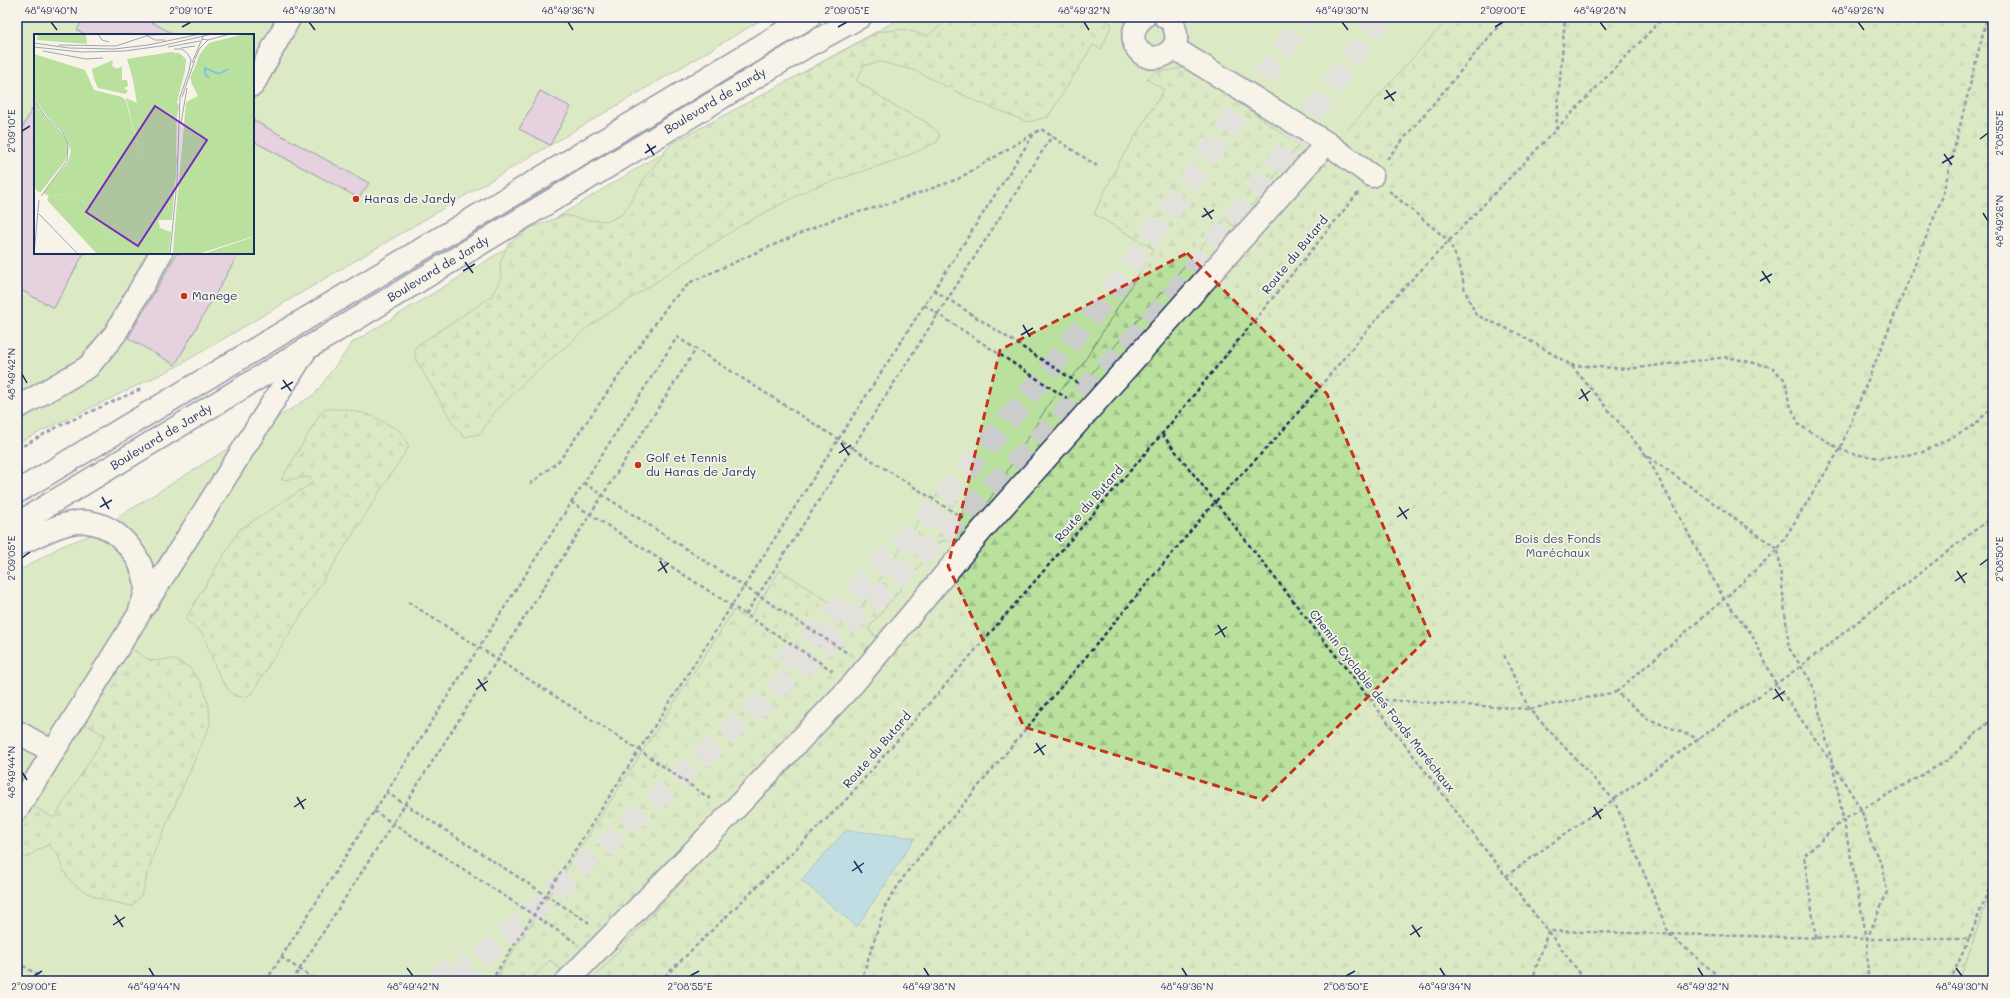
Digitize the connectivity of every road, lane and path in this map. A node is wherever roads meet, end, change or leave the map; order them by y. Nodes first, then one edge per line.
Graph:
1 (290, 17) edge
2 (809, 17) edge
3 (860, 17) edge
4 (1506, 17) edge
5 (1565, 17) edge
6 (1664, 17) edge
7 (1986, 17) edge
8 (1168, 18) edge
9 (1134, 19) edge
10 (1174, 48) junction
11 (254, 83) edge
12 (1556, 130) junction
13 (1034, 134) junction
14 (1052, 136) junction
15 (1327, 143) junction
16 (1097, 166) dead end
17 (1372, 176) junction
18 (1449, 241) junction
19 (160, 254) edge
20 (934, 290) junction
21 (948, 299) junction
22 (924, 305) junction
23 (938, 314) junction
24 (307, 348) junction
25 (696, 349) junction
26 (1571, 365) junction
27 (1094, 404) junction
28 (1993, 407) edge
29 (17, 408) edge
30 (1162, 434) junction
31 (838, 439) junction
32 (852, 448) junction
33 (1840, 449) junction
34 (1646, 455) junction
35 (584, 483) junction
36 (530, 484) dead end
37 (17, 492) edge
38 (603, 495) junction
39 (571, 502) junction
40 (1214, 503) junction
41 (590, 514) junction
42 (1993, 516) edge
43 (17, 524) edge
44 (982, 530) junction
45 (17, 545) edge
46 (1778, 549) junction
47 (744, 586) junction
48 (758, 594) junction
49 (1724, 599) junction
50 (408, 602) dead end
51 (732, 605) junction
52 (138, 614) junction
53 (746, 614) junction
54 (479, 647) junction
55 (1504, 655) dead end
56 (498, 660) junction
57 (867, 666) junction
58 (1801, 666) junction
59 (853, 684) junction
60 (1776, 684) junction
61 (1616, 692) junction
62 (1370, 699) junction
63 (1529, 709) junction
64 (1993, 718) edge
65 (18, 732) dead end
66 (1700, 739) junction
67 (639, 750) junction
68 (53, 752) junction
69 (1832, 762) junction
70 (386, 792) junction
71 (1614, 800) junction
72 (405, 804) junction
73 (17, 810) edge
74 (1861, 810) junction
75 (374, 811) junction
76 (731, 813) junction
77 (1843, 820) junction
78 (393, 823) junction
79 (1506, 876) junction
80 (1993, 880) edge
81 (546, 894) junction
82 (533, 915) junction
83 (1548, 931) junction
84 (1669, 934) junction
85 (611, 936) junction
86 (1816, 938) junction
87 (1969, 938) junction
88 (1867, 939) junction
89 (593, 954) junction
90 (281, 958) junction
91 (17, 962) edge
92 (299, 969) junction
93 (47, 981) edge
94 (266, 981) edge
95 (292, 981) edge
96 (317, 981) edge
97 (491, 981) edge
98 (567, 981) edge
99 (660, 981) edge
100 (861, 981) edge
101 (1532, 981) edge
102 (1586, 981) edge
103 (1724, 981) edge
104 (1868, 981) edge
105 (1950, 981) edge

1 - 11 main road
2 - 37 main road, Boulevard de Jardy
3 - 24 main road, Boulevard de Jardy
4 - 17 path, Route du Butard
5 - 12 path
6 - 12 path
7 - 33 path
8 - 10 main road
9 - 10 main road
10 - 15 main road
12 - 18 path
13 - 14 path
13 - 20 path
13 - 36 path
14 - 16 path
14 - 21 path
15 - 17 main road
15 - 27 main road
17 - 18 path
17 - 30 path, Route du Butard
18 - 26 path
18 - 40 path
19 - 29 main road
20 - 21 path
20 - 22 path
21 - 23 path
21 - 27 path
22 - 23 path
22 - 31 path
23 - 27 path
23 - 32 path
24 - 43 main road, Boulevard de Jardy
24 - 52 main road
25 - 31 path
25 - 35 path
25 - 38 path
26 - 33 path
26 - 34 path
27 - 44 main road
28 - 33 path
30 - 40 path, Chemin Cyclable des Fonds Maréchaux
30 - 99 path, Route du Butard
31 - 32 path
31 - 47 path
32 - 44 path
32 - 48 path
33 - 46 path
34 - 46 path
34 - 49 path
35 - 38 path
35 - 39 path
38 - 41 path
38 - 47 path
39 - 41 path
39 - 54 path
40 - 62 path, Chemin Cyclable des Fonds Maréchaux
40 - 100 path
41 - 51 path
41 - 56 path
42 - 58 path
44 - 57 main road
45 - 52 main road
46 - 49 path
46 - 58 path
47 - 48 path
47 - 51 path
48 - 53 path
48 - 57 path
49 - 60 path
49 - 61 path
50 - 54 path
51 - 53 path
51 - 67 path
52 - 68 main road
53 - 59 path
54 - 56 path
54 - 70 path
55 - 63 path
56 - 67 path
56 - 72 path
57 - 59 main road
58 - 60 path
58 - 69 path
59 - 76 main road
60 - 66 path
60 - 69 path
61 - 63 path
61 - 66 path
62 - 63 path
62 - 79 path, Chemin Cyclable des Fonds Maréchaux
63 - 71 path
64 - 74 path
65 - 68 main road
66 - 71 path
67 - 76 path
67 - 81 path
68 - 73 main road
69 - 74 path
69 - 77 path
70 - 72 path
70 - 75 path
71 - 79 path
71 - 84 path
72 - 78 path
72 - 81 path
74 - 77 path
74 - 88 path
75 - 78 path
75 - 90 path
76 - 85 main road
77 - 86 path
77 - 88 path
78 - 82 path
78 - 92 path
79 - 83 path, Chemin Cyclable des Fonds Maréchaux
80 - 87 path
81 - 82 path
81 - 85 path
82 - 89 path
82 - 97 path
83 - 84 path
83 - 101 path
83 - 102 path, Chemin Cyclable des Fonds Maréchaux
84 - 86 path
84 - 103 path
85 - 89 main road
86 - 88 path
87 - 88 path
87 - 105 path
88 - 104 path
89 - 98 main road
90 - 92 path
90 - 94 path
91 - 93 path
92 - 95 path
92 - 96 path

